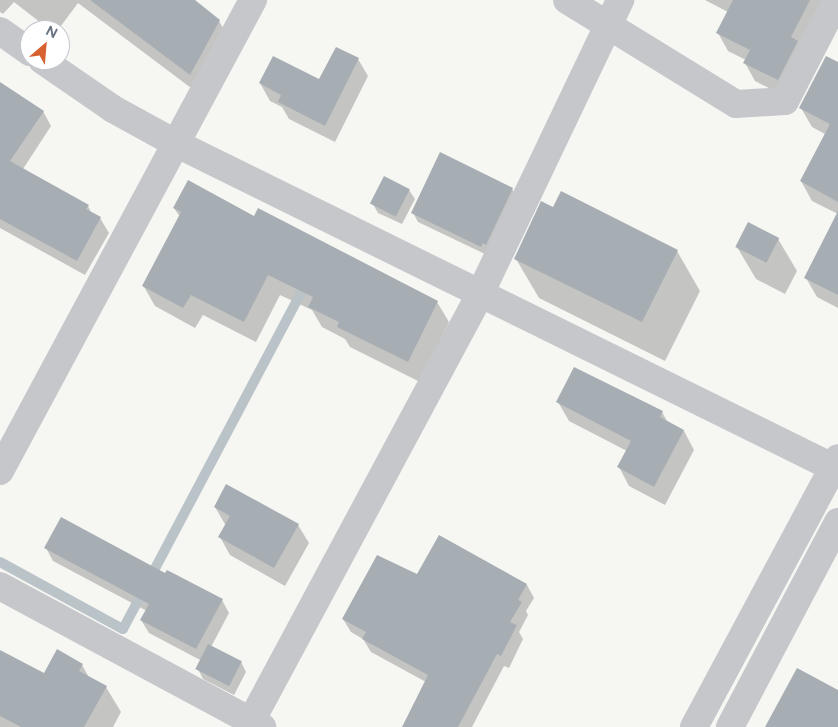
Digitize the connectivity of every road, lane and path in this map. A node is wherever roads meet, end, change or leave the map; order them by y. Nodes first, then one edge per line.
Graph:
1 (253, 0) edge
2 (567, 0) edge
3 (620, 0) edge
4 (837, 0) edge
5 (606, 25) junction
6 (0, 31) edge
7 (20, 45) edge
8 (56, 70) edge
9 (175, 143) junction
10 (480, 294) junction
11 (836, 465) edge
12 (0, 472) edge
13 (838, 522) edge
14 (0, 586) edge
15 (254, 725) edge
16 (694, 727) edge
17 (730, 727) edge

1 - 9 street
2 - 5 street
3 - 5 street
4 - 5 street
5 - 10 street
6 - 7 street
8 - 9 street
9 - 10 street
9 - 12 street
10 - 11 street
10 - 15 street
11 - 16 street
13 - 17 street
14 - 15 street

